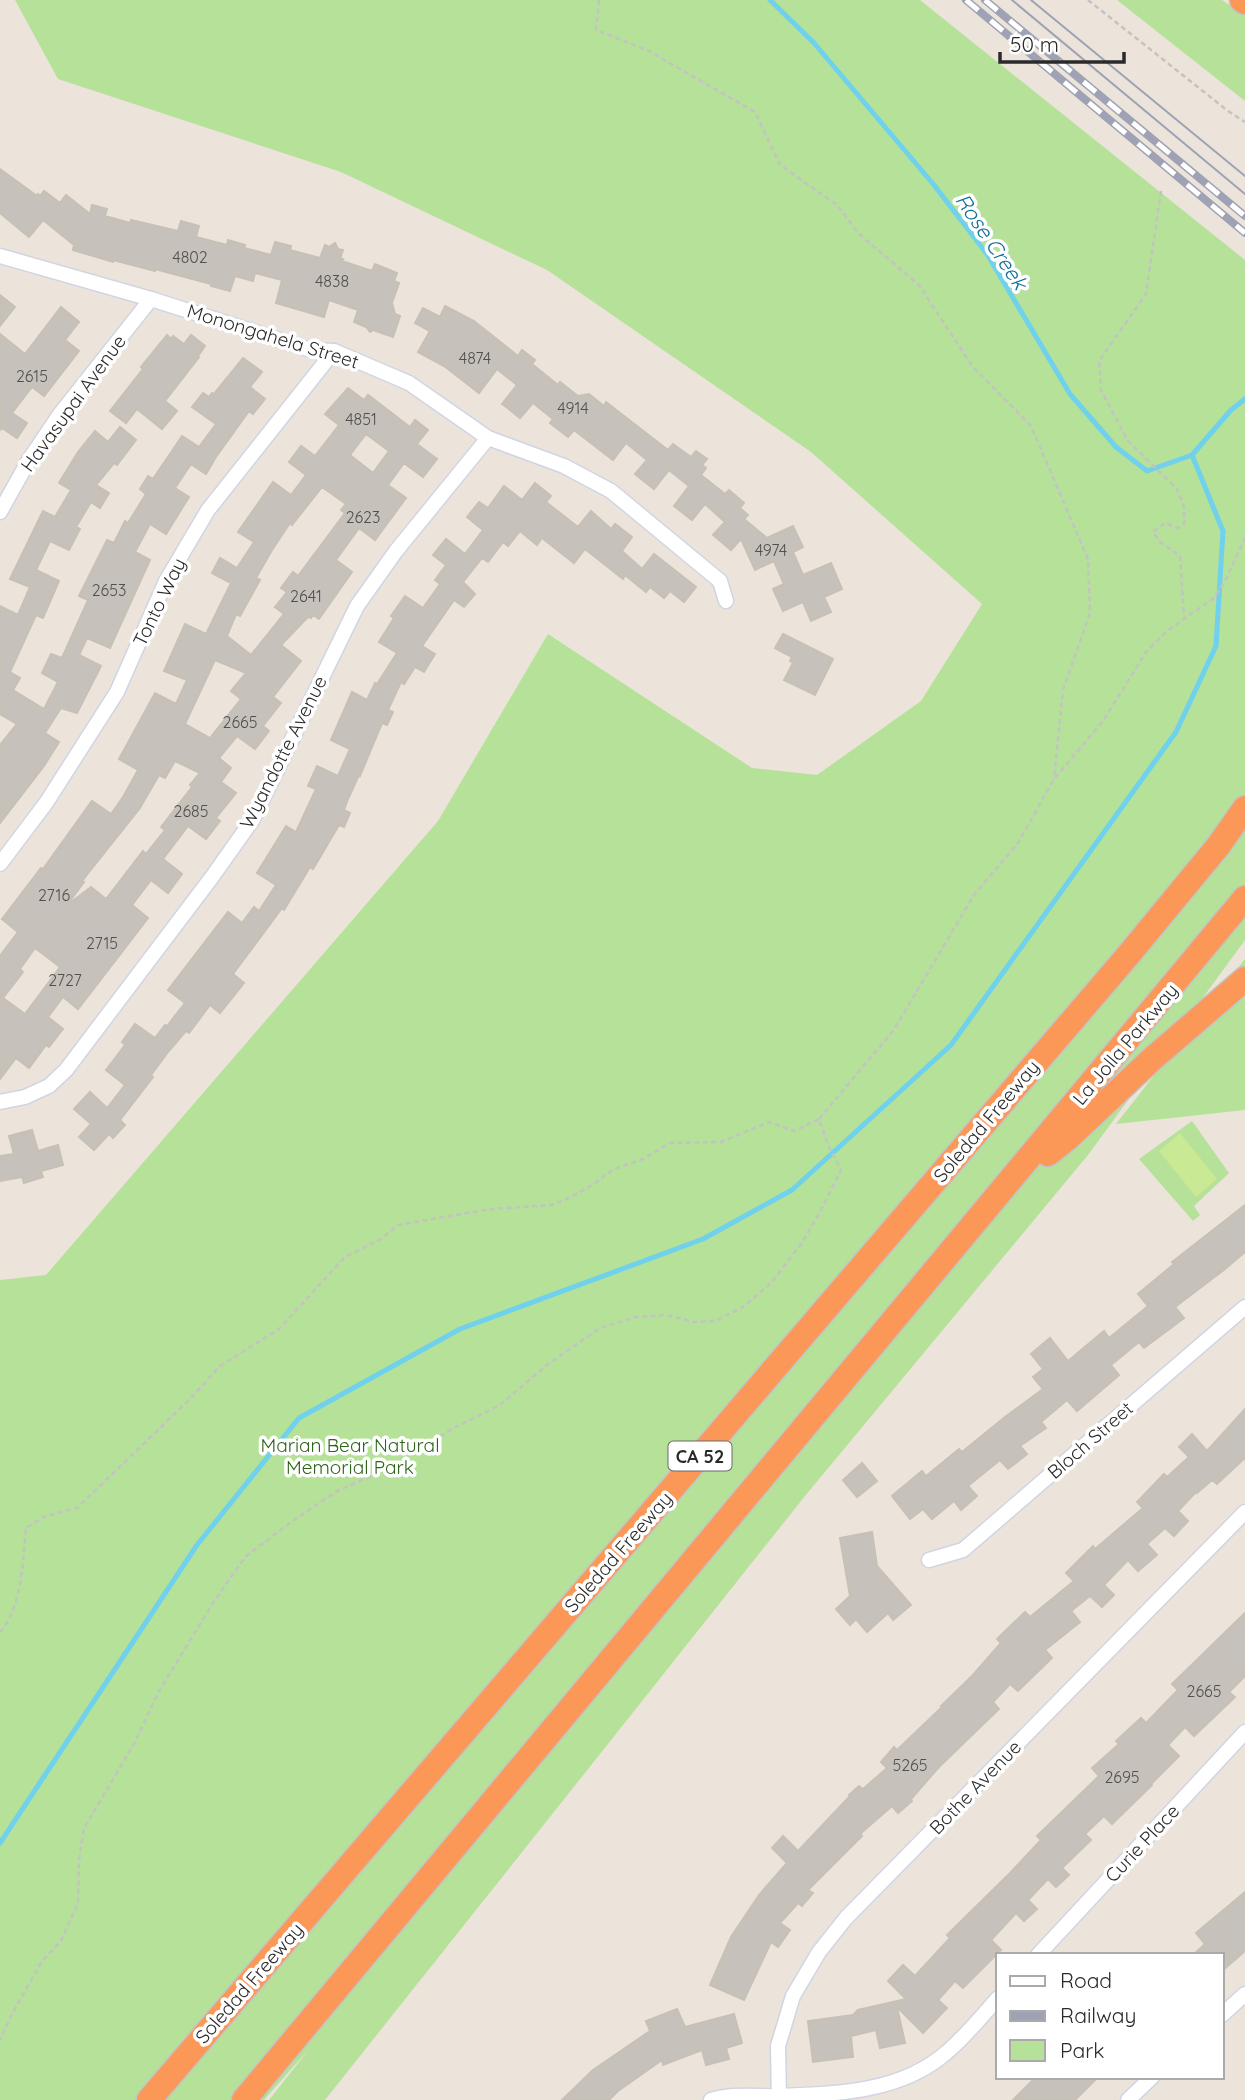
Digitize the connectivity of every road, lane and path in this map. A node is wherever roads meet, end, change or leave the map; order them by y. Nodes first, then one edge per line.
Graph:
1 (599, 0) edge
2 (1088, 0) edge
3 (1245, 122) edge
4 (1161, 191) dead end
5 (0, 256) edge
6 (151, 299) junction
7 (334, 351) junction
8 (488, 438) junction
9 (0, 512) edge
10 (1245, 538) edge
11 (726, 601) dead end
12 (1184, 619) junction
13 (1054, 779) junction
14 (1245, 808) edge
15 (0, 864) edge
16 (1245, 898) edge
17 (1245, 979) edge
18 (0, 1101) edge
19 (820, 1119) junction
20 (1004, 1190) junction
21 (1245, 1307) edge
22 (1245, 1512) edge
23 (929, 1560) dead end
24 (0, 1632) edge
25 (1245, 1732) edge
26 (1040, 1953) edge
27 (1245, 1994) edge
28 (996, 2000) edge
29 (1224, 2013) edge
30 (0, 2040) edge
31 (1150, 2079) edge
32 (779, 2098) edge
33 (149, 2100) edge
34 (244, 2100) edge
35 (711, 2100) edge
36 (1128, 2100) edge

1 - 13 path
2 - 3 path
4 - 12 path
5 - 6 street, Monongahela Street
6 - 7 street, Monongahela Street
6 - 9 street, Havasupai Avenue
7 - 8 street, Monongahela Street
7 - 15 street, Tonto Way
8 - 11 street, Monongahela Street
8 - 18 street, Wyandotte Avenue
10 - 12 path
12 - 13 path
13 - 19 path
14 - 33 highway, Soledad Freeway / CA 52
16 - 20 highway, La Jolla Parkway
17 - 20 highway
19 - 24 path
19 - 30 path
20 - 34 highway, CA 52
21 - 23 street, Bloch Street
22 - 32 street, Bothe Avenue
25 - 26 street, Curie Place
27 - 29 street
28 - 32 street
31 - 36 street
32 - 35 street

